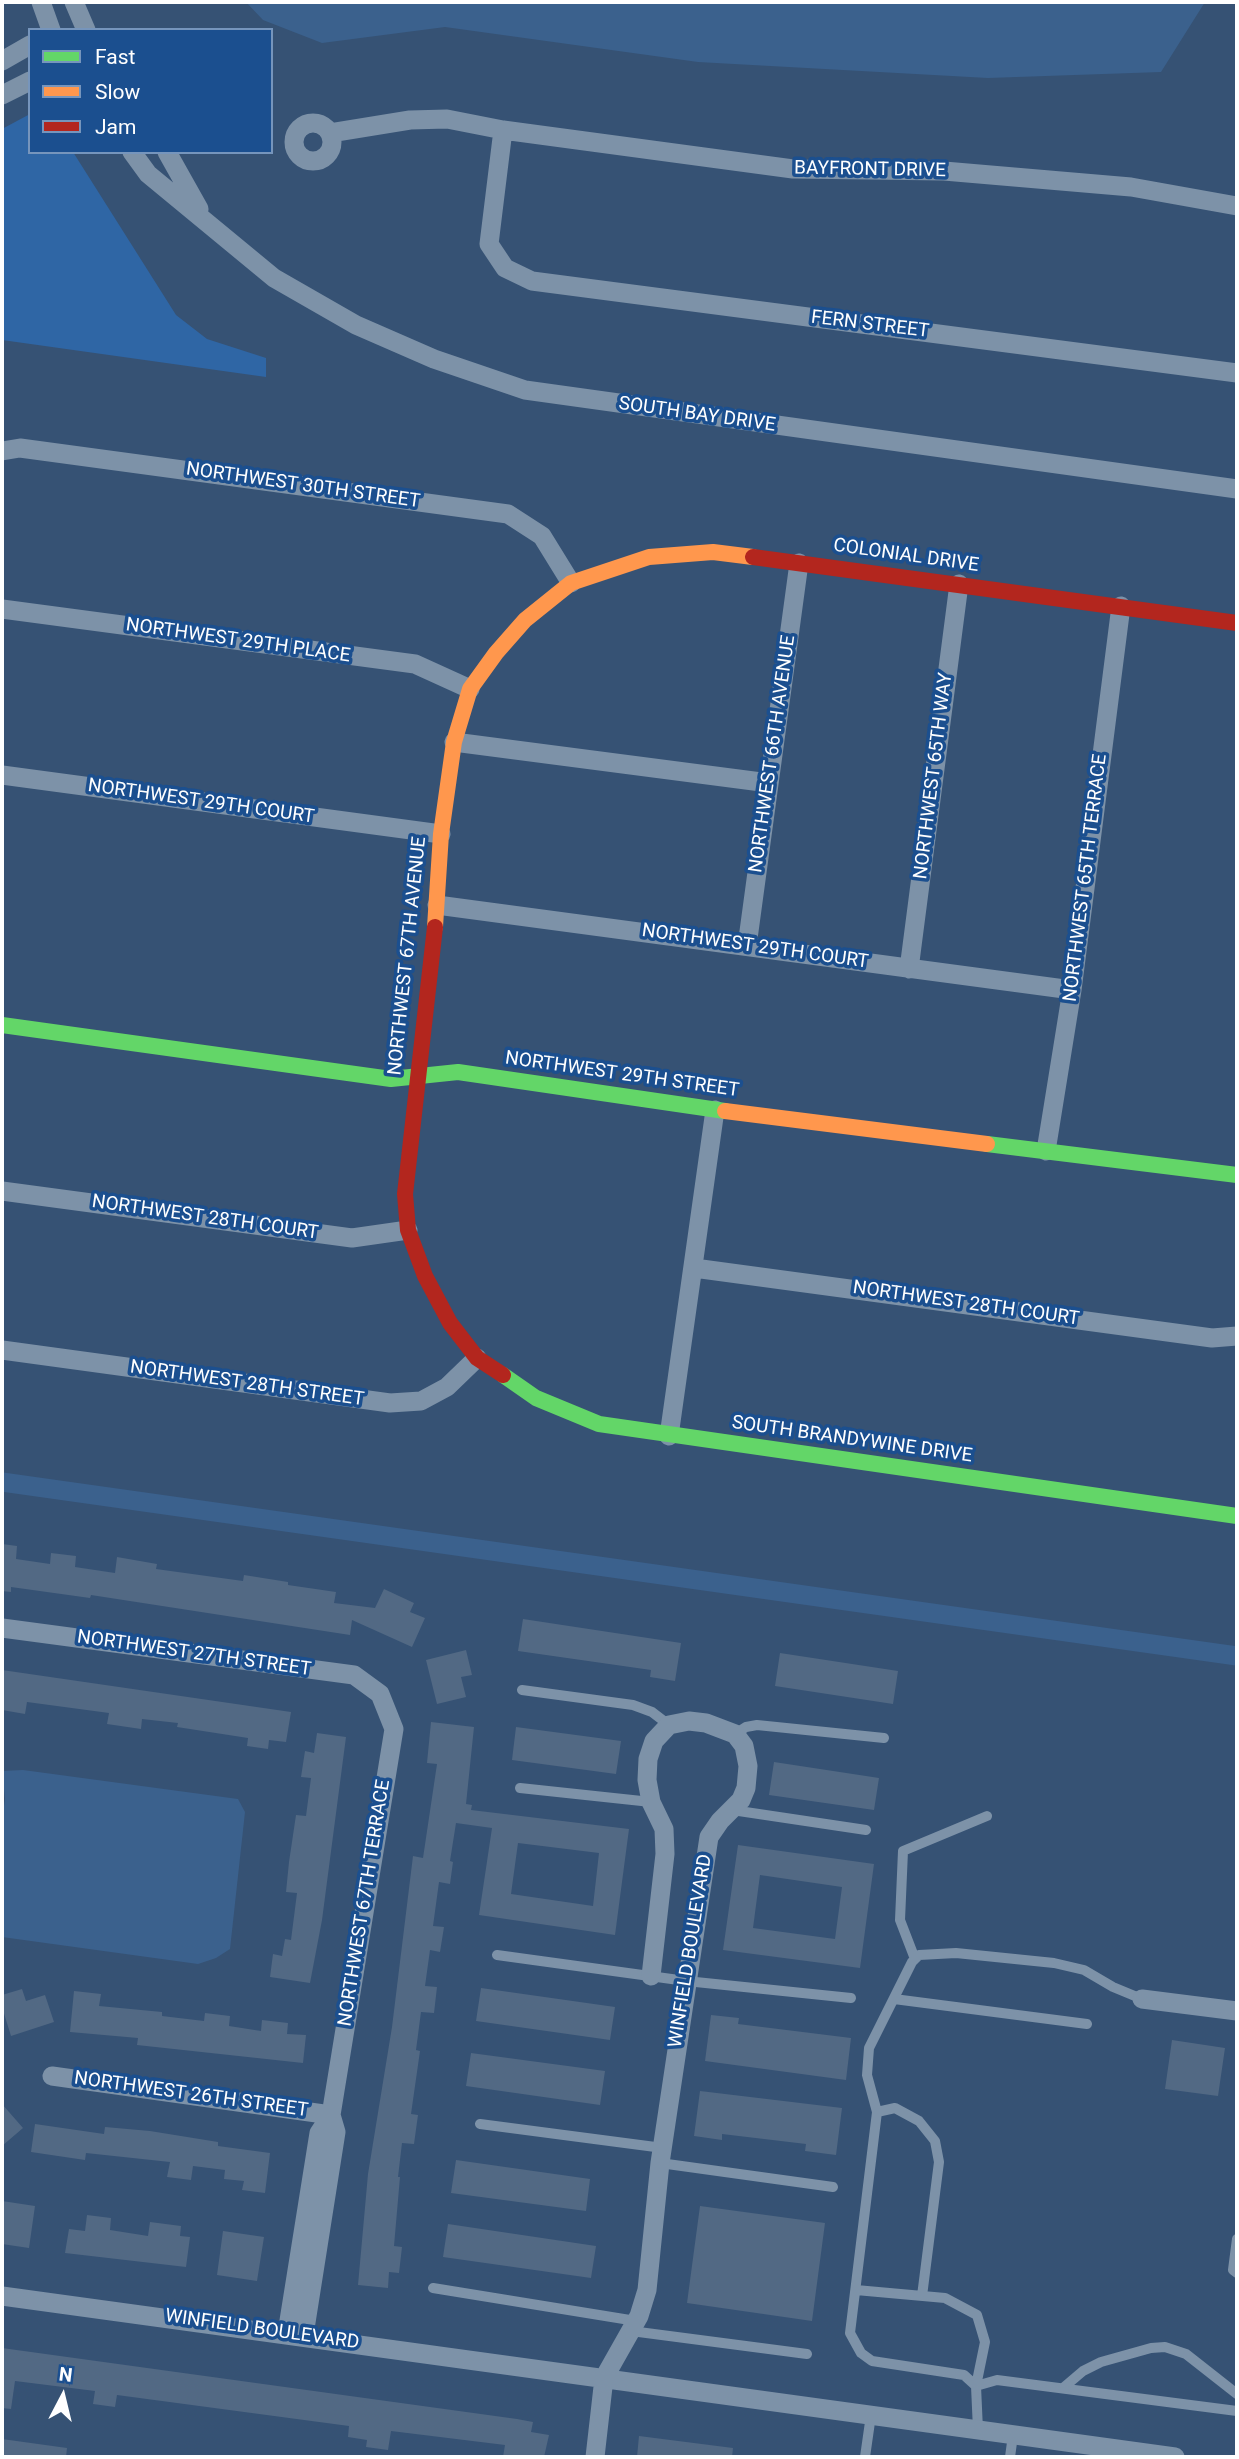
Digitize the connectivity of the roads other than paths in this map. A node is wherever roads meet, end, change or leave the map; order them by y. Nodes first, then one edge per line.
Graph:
1 (41, 2) edge
2 (80, 17) edge
3 (50, 28) edge
4 (63, 28) edge
5 (28, 46) edge
6 (2, 61) edge
7 (28, 82) edge
8 (2, 95) edge
9 (503, 130) junction
10 (330, 133) dead end
11 (133, 154) edge
12 (168, 154) edge
13 (1237, 206) edge
14 (202, 216) junction
15 (1237, 373) edge
16 (2, 451) edge
17 (1237, 489) edge
18 (799, 563) junction
19 (571, 583) junction
20 (959, 584) junction
21 (1121, 606) junction
22 (2, 609) edge
23 (1237, 623) edge
24 (470, 689) junction
25 (454, 742) junction
26 (2, 775) edge
27 (769, 783) junction
28 (441, 834) junction
29 (437, 905) junction
30 (747, 946) junction
31 (909, 969) junction
32 (1072, 990) junction
33 (2, 1025) edge
34 (416, 1076) junction
35 (715, 1110) junction
36 (1046, 1151) junction
37 (1237, 1175) edge
38 (2, 1191) edge
39 (408, 1230) junction
40 (694, 1268) junction
41 (1237, 1336) edge
42 (2, 1350) edge
43 (478, 1358) junction
44 (669, 1436) junction
45 (1237, 1516) edge
46 (2, 1628) edge
47 (522, 1690) dead end
48 (380, 1694) joint
49 (669, 1725) junction
50 (735, 1734) junction
51 (884, 1738) dead end
52 (520, 1788) dead end
53 (651, 1802) junction
54 (732, 1810) junction
55 (987, 1816) dead end
56 (866, 1830) dead end
57 (497, 1955) dead end
58 (915, 1958) junction
59 (651, 1976) junction
60 (686, 1981) junction
61 (851, 1998) dead end
62 (894, 1999) junction
63 (1142, 1999) joint
64 (1237, 2011) edge
65 (1087, 2024) dead end
66 (52, 2076) dead end
67 (877, 2112) junction
68 (331, 2115) junction
69 (480, 2124) dead end
70 (662, 2156) junction
71 (833, 2187) dead end
72 (1237, 2239) edge
73 (1237, 2273) edge
74 (433, 2288) dead end
75 (856, 2290) junction
76 (2, 2296) edge
77 (922, 2296) junction
78 (634, 2326) junction
79 (296, 2334) junction
80 (807, 2354) dead end
81 (604, 2378) junction
82 (976, 2386) junction
83 (1063, 2388) junction
84 (1237, 2394) edge
85 (1237, 2410) edge
86 (871, 2415) junction
87 (978, 2430) junction
88 (1013, 2435) junction
89 (595, 2457) edge
90 (864, 2457) edge
91 (1010, 2457) edge
92 (1175, 2457) edge

1 - 3 street
2 - 4 street
5 - 6 street
7 - 8 street
9 - 10 street, BAYFRONT DRIVE
9 - 13 street, BAYFRONT DRIVE
9 - 15 street, FERN STREET
11 - 14 street, SOUTH BAY DRIVE
12 - 14 street, SOUTH BAY DRIVE
14 - 17 street, SOUTH BAY DRIVE
16 - 19 street, NORTHWEST 30TH STREET
18 - 19 street, COLONIAL DRIVE
18 - 20 street, COLONIAL DRIVE
18 - 27 street, NORTHWEST 66TH AVENUE
19 - 24 street, NORTHWEST 67TH AVENUE
20 - 21 street, COLONIAL DRIVE
20 - 31 street, NORTHWEST 65TH WAY
21 - 23 street, COLONIAL DRIVE
21 - 32 street, NORTHWEST 65TH TERRACE
22 - 24 street, NORTHWEST 29TH PLACE
24 - 25 street, NORTHWEST 67TH AVENUE
25 - 27 street
25 - 28 street, NORTHWEST 67TH AVENUE
26 - 28 street, NORTHWEST 29TH COURT
27 - 30 street, NORTHWEST 66TH AVENUE
28 - 29 street, NORTHWEST 67TH AVENUE
29 - 30 street, NORTHWEST 29TH COURT
29 - 34 street, NORTHWEST 67TH AVENUE
30 - 31 street, NORTHWEST 29TH COURT
31 - 32 street, NORTHWEST 29TH COURT
32 - 36 street, NORTHWEST 65TH TERRACE
33 - 34 street, NORTHWEST 29TH STREET
34 - 35 street, NORTHWEST 29TH STREET
34 - 39 street, NORTHWEST 67TH AVENUE
35 - 36 street, NORTHWEST 29TH STREET
35 - 40 street
36 - 37 street, NORTHWEST 29TH STREET
38 - 39 street, NORTHWEST 28TH COURT
39 - 43 street, NORTHWEST 67TH AVENUE
40 - 41 street, NORTHWEST 28TH COURT
40 - 44 street
42 - 43 street, NORTHWEST 28TH STREET
43 - 44 street, SOUTH BRANDYWINE DRIVE
44 - 45 street, SOUTH BRANDYWINE DRIVE
46 - 48 street, NORTHWEST 27TH STREET
47 - 49 lane
48 - 68 street, NORTHWEST 67TH TERRACE
49 - 50 street
49 - 53 street, WINFIELD BOULEVARD
50 - 51 lane
50 - 54 street, WINFIELD BOULEVARD
52 - 53 lane
53 - 59 street, WINFIELD BOULEVARD
54 - 56 lane
54 - 60 street, WINFIELD BOULEVARD
55 - 58 lane
57 - 59 lane
58 - 62 lane
58 - 63 lane
59 - 60 lane
60 - 61 lane
60 - 70 street, WINFIELD BOULEVARD
62 - 65 lane
62 - 67 lane
63 - 64 street
66 - 68 street, NORTHWEST 26TH STREET
67 - 75 lane
67 - 77 lane
68 - 79 street, NORTHWEST 67TH TERRACE
69 - 70 lane
70 - 71 lane
70 - 78 street, WINFIELD BOULEVARD
72 - 73 lane
74 - 78 lane
75 - 77 lane
75 - 82 lane
76 - 79 street, WINFIELD BOULEVARD
77 - 82 lane
78 - 80 lane
78 - 81 street, WINFIELD BOULEVARD
79 - 81 street, WINFIELD BOULEVARD
81 - 86 street, WINFIELD BOULEVARD
81 - 89 street
82 - 83 lane
82 - 87 lane
83 - 84 lane
83 - 85 lane
86 - 87 street, WINFIELD BOULEVARD
86 - 90 lane
87 - 88 street, WINFIELD BOULEVARD
88 - 91 lane
88 - 92 street, WINFIELD BOULEVARD

